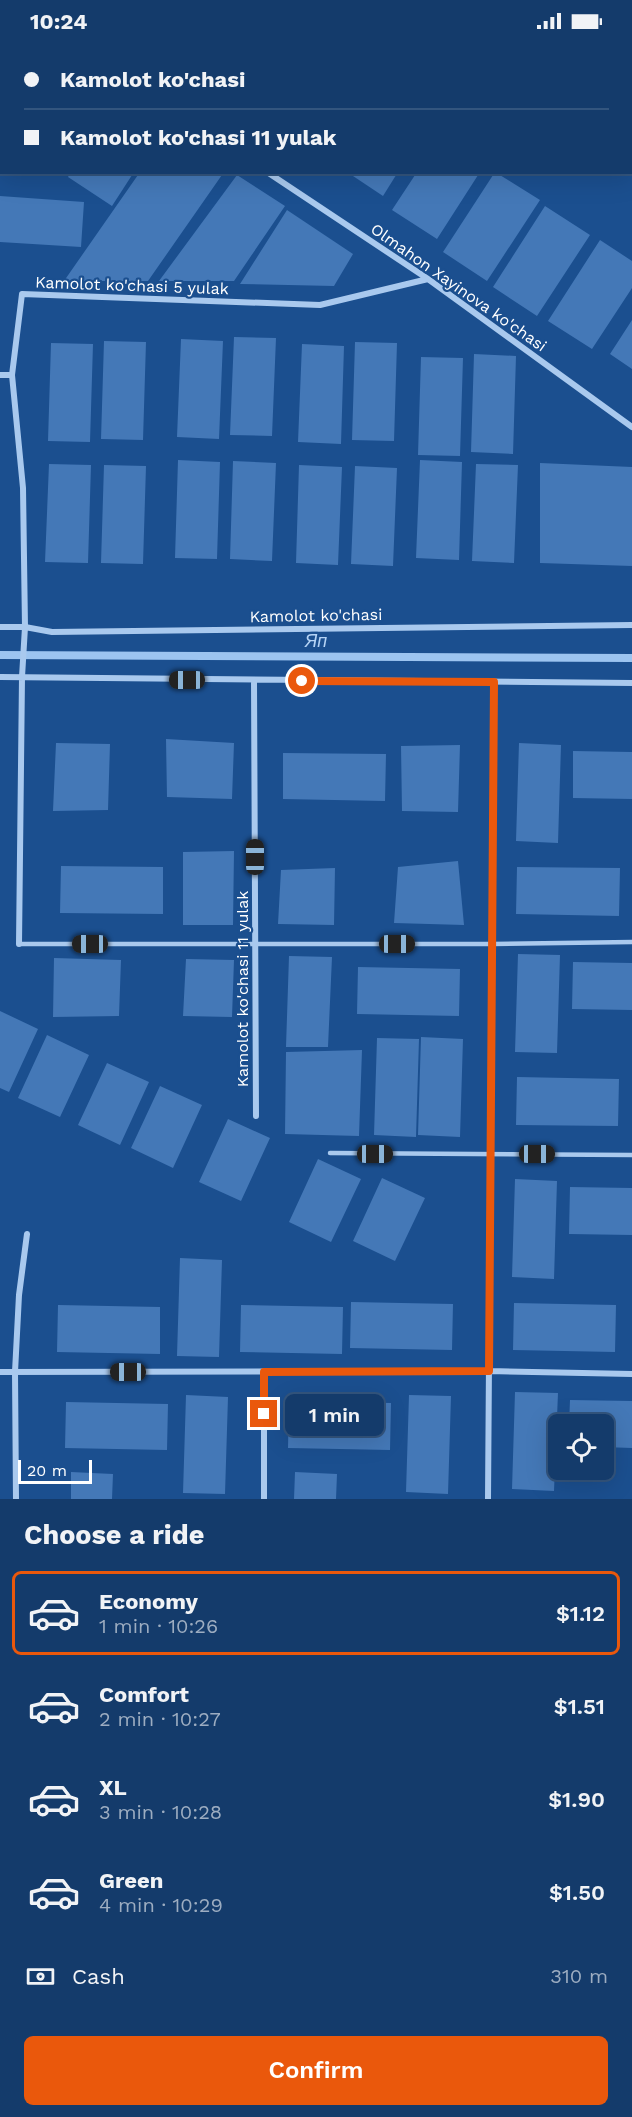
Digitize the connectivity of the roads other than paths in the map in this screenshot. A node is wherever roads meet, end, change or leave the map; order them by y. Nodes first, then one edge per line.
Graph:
1 (270, 174) edge
2 (428, 279) junction
3 (0, 375) edge
4 (12, 375) junction
5 (632, 427) edge
6 (632, 625) edge
7 (0, 627) edge
8 (25, 627) junction
9 (0, 677) edge
10 (22, 677) junction
11 (254, 681) junction
12 (494, 682) junction
13 (632, 683) edge
14 (632, 942) edge
15 (19, 944) joint
16 (492, 944) junction
17 (255, 945) junction
18 (256, 1116) dead end
19 (330, 1153) dead end
20 (490, 1154) junction
21 (632, 1155) edge
22 (27, 1234) dead end
23 (489, 1371) junction
24 (0, 1372) edge
25 (15, 1372) junction
26 (264, 1372) junction
27 (632, 1374) edge
28 (16, 1499) edge
29 (264, 1499) edge
30 (488, 1499) edge

1 - 2 street, Olmahon Xayinova ko'chasi
2 - 4 street, Kamolot ko'chasi 5 yulak
2 - 5 street, Olmahon Xayinova ko'chasi
3 - 4 street
4 - 8 street, Kamolot ko'chasi 5 yulak
6 - 8 street, Kamolot ko'chasi
7 - 8 street, Kamolot ko'chasi
8 - 10 street, Kamolot ko'chasi 5 yulak
9 - 10 street
10 - 11 street
10 - 15 street, Kamolot ko'chasi 5 yulak
11 - 12 street
11 - 17 street, Kamolot ko'chasi 11 yulak
12 - 13 street
12 - 16 street
14 - 16 lane
15 - 17 lane
16 - 17 lane
16 - 20 street
17 - 18 street, Kamolot ko'chasi 11 yulak
19 - 20 lane
20 - 21 lane
20 - 23 street
22 - 25 street
23 - 26 street
23 - 27 street
23 - 30 street
24 - 25 street
25 - 26 street
25 - 28 street
26 - 29 street

